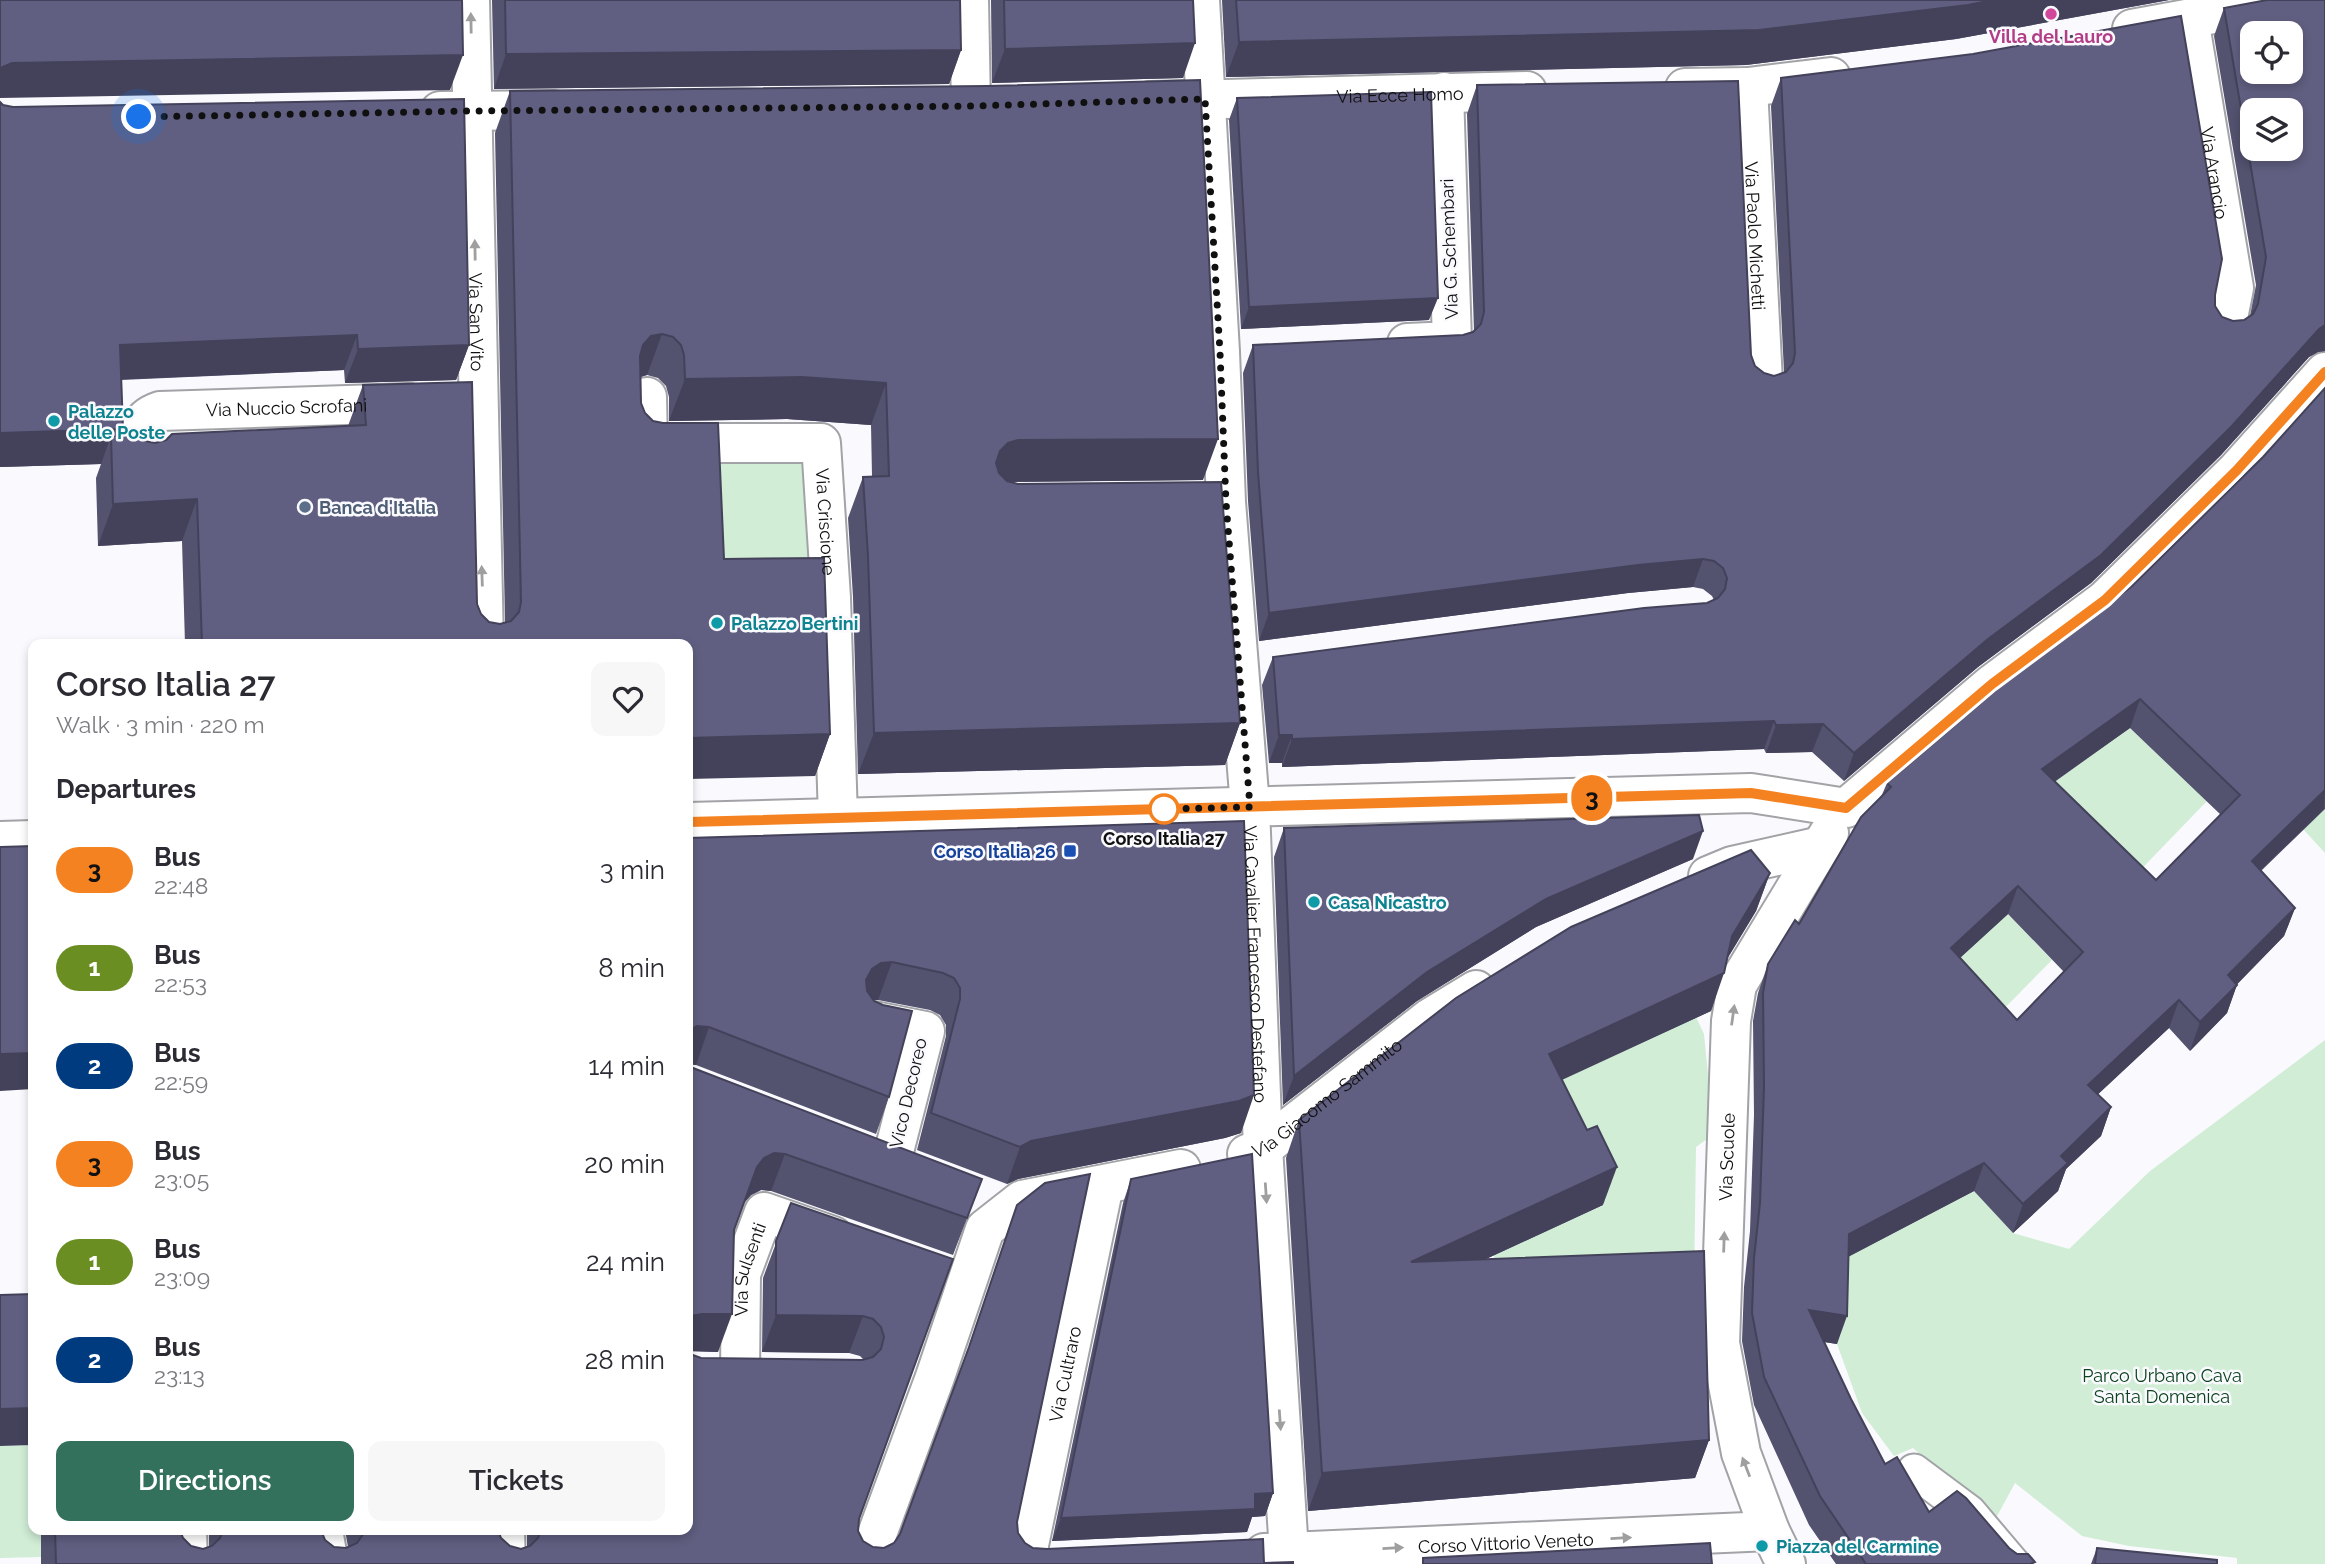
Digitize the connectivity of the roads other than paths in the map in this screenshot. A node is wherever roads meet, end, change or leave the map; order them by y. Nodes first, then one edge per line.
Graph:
1 (470, 0) edge
2 (969, 0) edge
3 (1200, 0) edge
4 (2288, 0) edge
5 (2189, 19) junction
6 (2094, 36) edge
7 (1867, 73) edge
8 (1748, 87) junction
9 (1652, 89) edge
10 (1555, 90) edge
11 (1444, 92) junction
12 (1205, 99) junction
13 (1122, 102) edge
14 (1012, 105) edge
15 (583, 110) edge
16 (473, 111) junction
17 (403, 112) edge
18 (2227, 328) edge
19 (1370, 345) edge
20 (1261, 350) edge
21 (1220, 352) junction
22 (2325, 372) edge
23 (1763, 382) edge
24 (647, 397) dead end
25 (477, 401) junction
26 (139, 463) edge
27 (484, 639) edge
28 (1278, 661) edge
29 (1240, 666) junction
30 (1250, 807) junction
31 (1846, 808) junction
32 (838, 818) junction
33 (693, 822) edge
34 (28, 840) edge
35 (0, 841) edge
36 (1821, 846) junction
37 (1682, 887) edge
38 (1500, 975) edge
39 (874, 1021) edge
40 (1263, 1148) junction
41 (853, 1149) edge
42 (891, 1163) junction
43 (927, 1177) edge
44 (1104, 1185) junction
45 (975, 1195) edge
46 (1010, 1209) junction
47 (865, 1247) edge
48 (929, 1269) edge
49 (967, 1283) junction
50 (701, 1373) edge
51 (740, 1373) junction
52 (781, 1374) edge
53 (1914, 1471) dead end
54 (187, 1535) edge
55 (324, 1535) edge
56 (505, 1535) edge
57 (1778, 1547) edge
58 (1289, 1552) junction
59 (1234, 1555) edge
60 (1346, 1557) edge
61 (188, 1564) edge
62 (328, 1564) edge
63 (506, 1564) edge
64 (866, 1564) edge
65 (1038, 1564) edge
66 (2013, 1564) edge

16 -> 1 street, Via San Vito
2 - 14 street
3 - 12 street, Via Cavalier Francesco Destefano
4 - 5 street
5 - 6 street
5 - 18 street, Via Arancio
7 - 8 street
8 - 9 street
8 - 23 street, Via Paolo Michetti
10 - 11 street, Via Ecce Homo
11 - 12 street, Via Ecce Homo
11 - 19 street, Via G. Schembari
12 - 13 street, Via Ecce Homo
12 - 21 street, Via Cavalier Francesco Destefano
15 - 16 street
16 - 17 street
25 -> 16 street, Via San Vito
20 - 21 street
21 - 29 street, Via Cavalier Francesco Destefano
22 - 31 street, Via Scuole
24 - 32 street, Via Criscione
25 - 26 street, Via Nuccio Scrofani
27 -> 25 street, Via San Vito
28 - 29 street
29 - 30 street, Via Cavalier Francesco Destefano
30 - 31 street
30 - 32 street
30 - 40 street, Via Cavalier Francesco Destefano
31 - 36 street, Via Scuole
32 - 33 street
34 - 35 street
36 - 37 street
57 -> 36 street, Via Scuole
38 - 40 street, Via Giacomo Sammito
39 - 42 street, Vico Decoreo
40 - 44 street, Via Giacomo Sammito
40 -> 58 street, Via Cavalier Francesco Destefano
41 - 42 street
42 - 43 street
44 - 46 street, Via Giacomo Sammito
44 - 65 street, Via Cultraro
45 - 46 street
46 - 49 street, Via Giacomo Sammito
47 - 51 street, Via Sulsenti
48 - 49 street
49 - 64 street, Via Giacomo Sammito
50 - 51 street
51 - 52 street
53 - 66 lane
54 - 61 street
55 - 62 street
56 - 63 street
60 -> 57 street, Corso Vittorio Veneto
58 - 59 street, Corso Vittorio Veneto
58 - 60 street, Corso Vittorio Veneto

